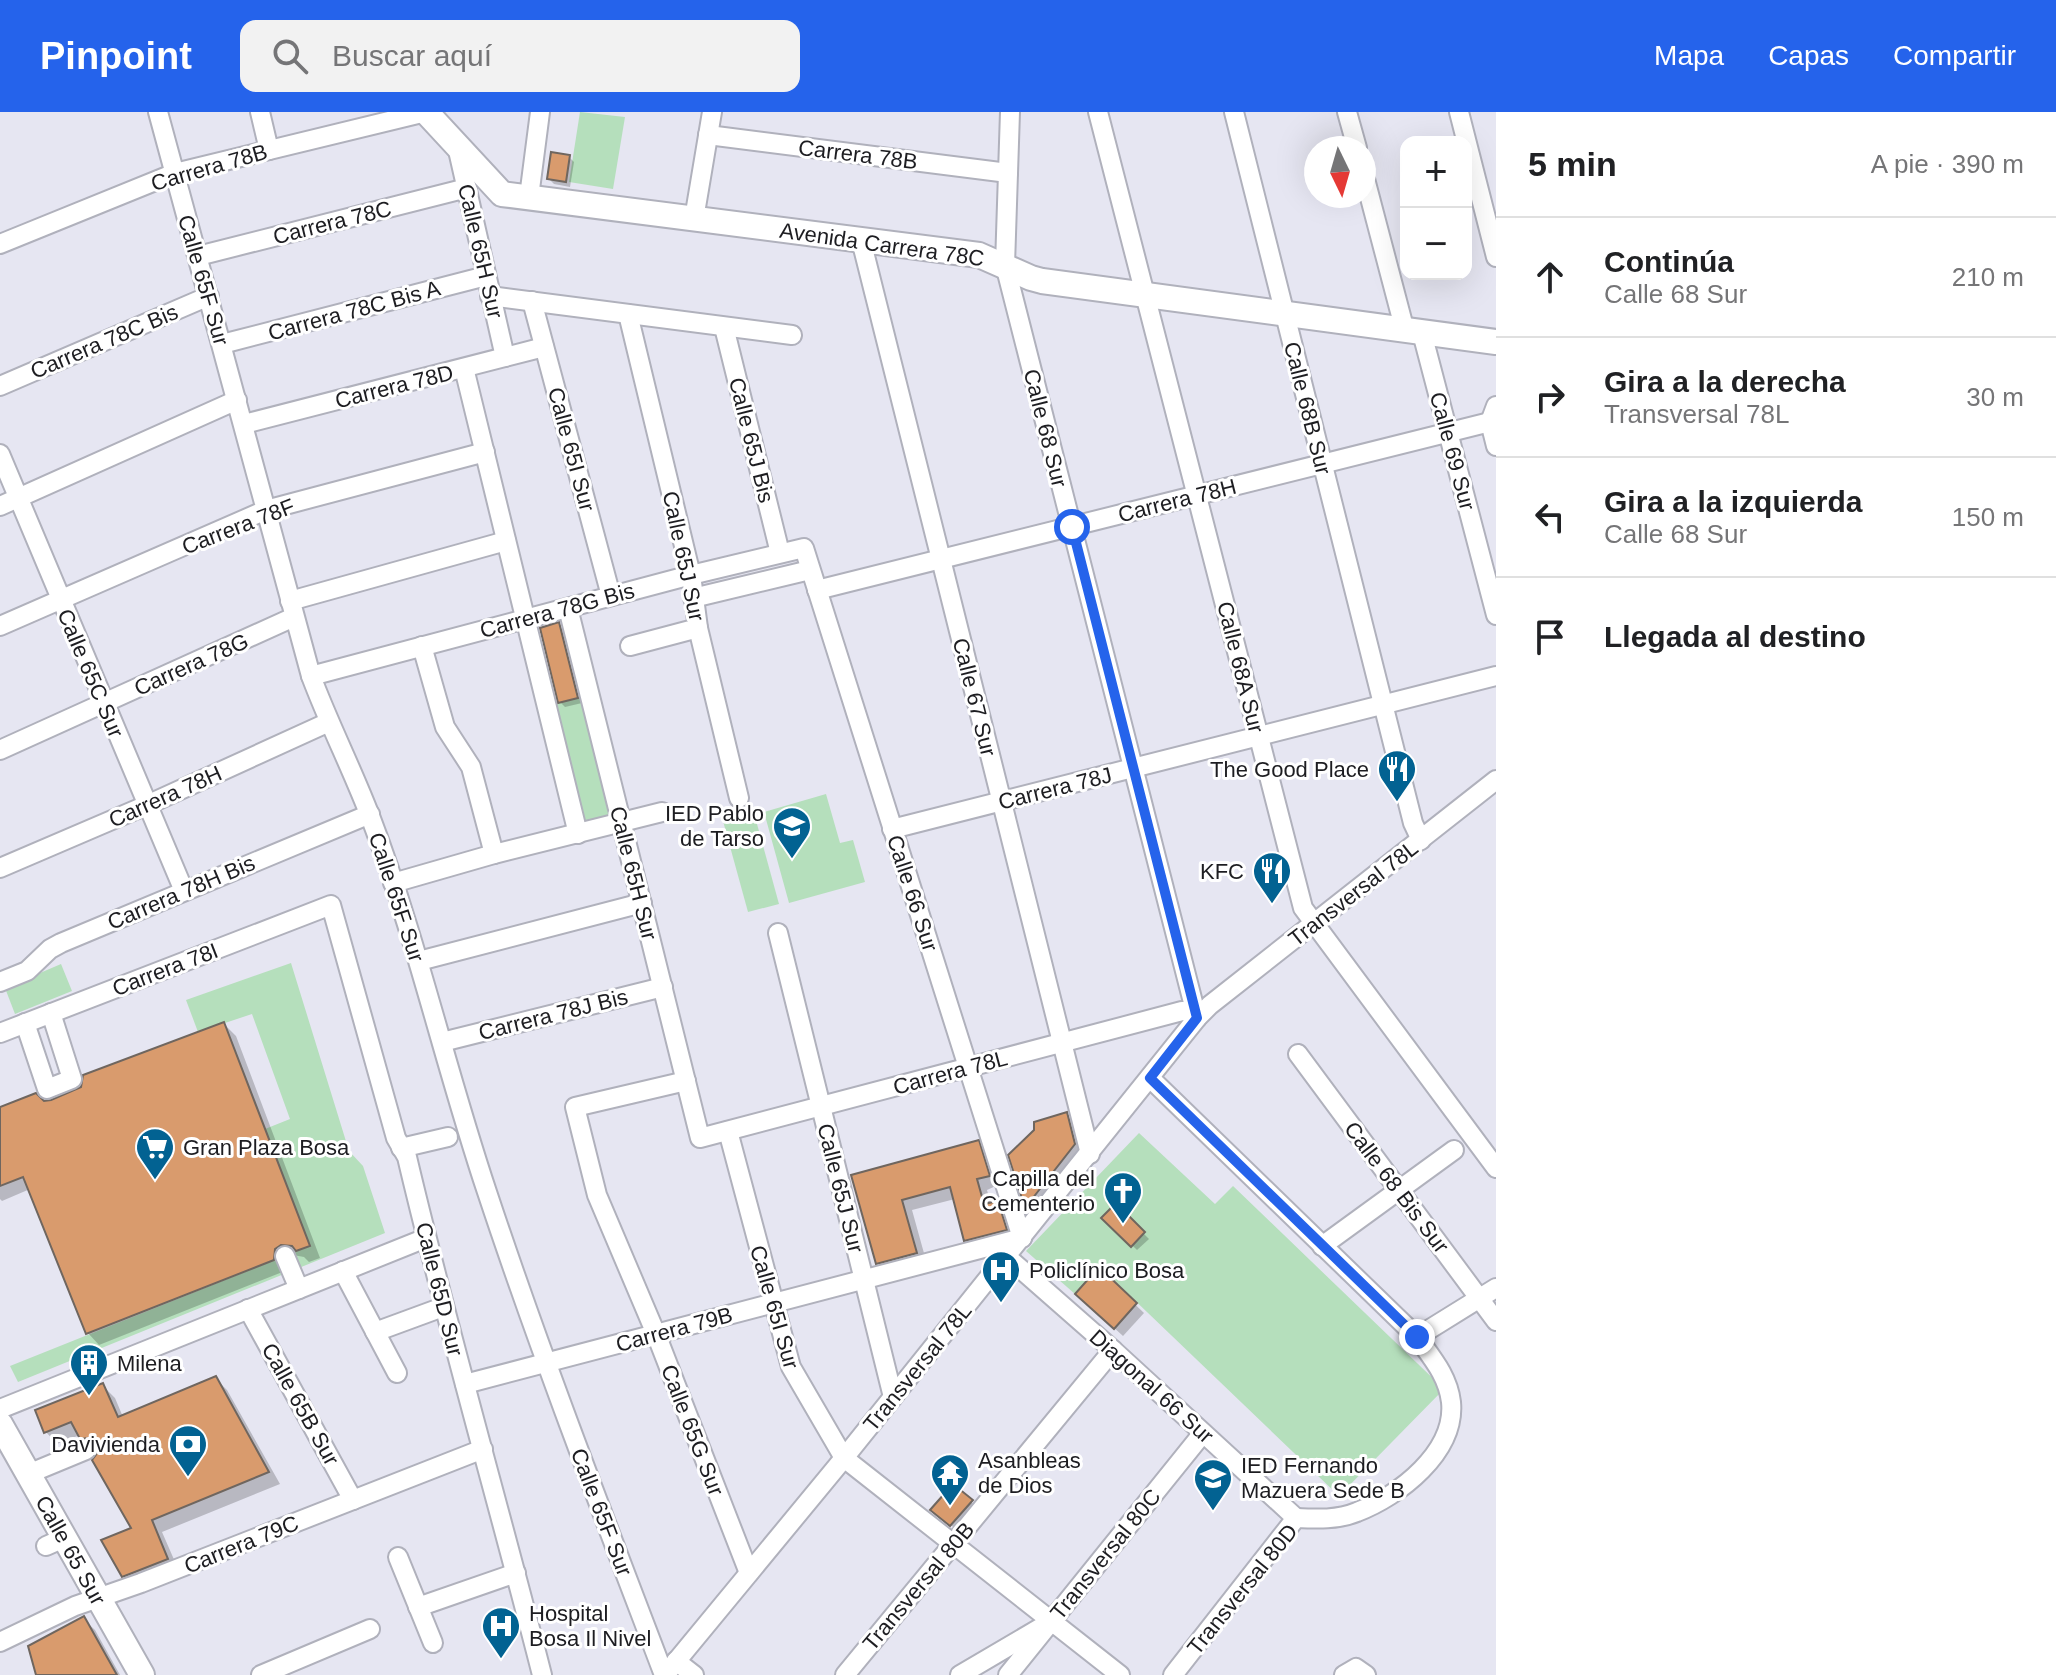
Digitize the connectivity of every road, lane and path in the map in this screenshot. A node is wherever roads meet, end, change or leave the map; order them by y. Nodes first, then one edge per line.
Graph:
1 (158, 112) edge
2 (260, 112) edge
3 (426, 112) edge
4 (540, 112) edge
5 (712, 112) edge
6 (1010, 112) edge
7 (1098, 112) edge
8 (1234, 112) edge
9 (1347, 112) edge
10 (1459, 112) edge
11 (708, 135) junction
12 (1354, 136) edge
13 (457, 146) junction
14 (269, 150) junction
15 (175, 173) junction
16 (1008, 173) junction
17 (467, 188) junction
18 (502, 194) joint
19 (529, 197) junction
20 (1375, 208) edge
21 (694, 219) junction
22 (861, 240) junction
23 (0, 244) edge
24 (198, 256) junction
25 (1496, 257) edge
26 (1005, 265) junction
27 (486, 276) junction
28 (209, 296) junction
29 (490, 296) junction
30 (1147, 296) junction
31 (532, 301) junction
32 (628, 314) junction
33 (1285, 314) junction
34 (724, 327) junction
35 (1414, 332) junction
36 (792, 335) dead end
37 (1496, 342) edge
38 (222, 344) junction
39 (544, 347) junction
40 (505, 357) junction
41 (464, 368) junction
42 (0, 386) edge
43 (237, 400) junction
44 (1493, 414) edge
45 (244, 424) junction
46 (1448, 433) junction
47 (1496, 446) edge
48 (485, 452) junction
49 (0, 454) edge
50 (1322, 464) junction
51 (1197, 495) junction
52 (18, 498) junction
53 (0, 506) edge
54 (266, 510) junction
55 (1072, 527) junction
56 (506, 541) junction
57 (804, 548) joint
58 (780, 553) junction
59 (941, 559) junction
60 (810, 570) junction
61 (691, 575) junction
62 (817, 590) junction
63 (611, 596) junction
64 (693, 598) junction
65 (61, 600) junction
66 (568, 608) junction
67 (292, 609) junction
68 (1496, 615) edge
69 (525, 619) junction
70 (0, 626) edge
71 (698, 628) junction
72 (422, 646) junction
73 (630, 646) dead end
74 (311, 676) junction
75 (1496, 676) edge
76 (104, 703) junction
77 (1382, 705) junction
78 (329, 722) junction
79 (1259, 736) junction
80 (0, 750) edge
81 (1133, 768) junction
82 (1494, 786) edge
83 (739, 798) dead end
84 (1001, 801) junction
85 (147, 805) junction
86 (662, 812) dead end
87 (370, 814) junction
88 (622, 823) junction
89 (892, 829) junction
90 (578, 834) junction
91 (1421, 840) junction
92 (494, 854) junction
93 (0, 868) edge
94 (393, 883) junction
95 (184, 891) junction
96 (642, 903) junction
97 (331, 905) joint
98 (1315, 924) junction
99 (778, 933) dead end
100 (419, 961) junction
101 (0, 982) edge
102 (663, 987) junction
103 (51, 1013) junction
104 (1197, 1018) junction
105 (25, 1023) junction
106 (0, 1033) edge
107 (442, 1042) junction
108 (1062, 1042) junction
109 (1298, 1054) dead end
110 (968, 1067) junction
111 (1150, 1078) junction
112 (686, 1081) junction
113 (821, 1106) junction
114 (728, 1131) junction
115 (448, 1137) dead end
116 (700, 1138) joint
117 (401, 1148) junction
118 (1454, 1150) dead end
119 (1090, 1154) junction
120 (1496, 1168) edge
121 (1399, 1190) junction
122 (426, 1238) junction
123 (1022, 1238) junction
124 (1322, 1246) junction
125 (285, 1256) dead end
126 (1007, 1257) junction
127 (343, 1271) junction
128 (864, 1279) junction
129 (1496, 1288) edge
130 (299, 1289) junction
131 (1480, 1299) junction
132 (772, 1303) junction
133 (443, 1307) junction
134 (248, 1309) junction
135 (1496, 1321) edge
136 (375, 1332) junction
137 (656, 1334) junction
138 (1417, 1337) junction
139 (1113, 1350) junction
140 (545, 1363) junction
141 (397, 1373) dead end
142 (465, 1384) junction
143 (893, 1397) junction
144 (0, 1409) edge
145 (0, 1424) edge
146 (1203, 1433) junction
147 (483, 1449) junction
148 (86, 1450) dead end
149 (844, 1458) junction
150 (28, 1474) junction
151 (353, 1500) junction
152 (1296, 1518) junction
153 (953, 1544) junction
154 (398, 1557) dead end
155 (516, 1573) junction
156 (749, 1573) junction
157 (98, 1598) junction
158 (418, 1607) junction
159 (1052, 1621) junction
160 (370, 1629) dead end
161 (0, 1642) edge
162 (433, 1643) dead end
163 (668, 1670) edge
164 (142, 1675) edge
165 (261, 1675) edge
166 (542, 1675) edge
167 (694, 1675) edge
168 (845, 1675) edge
169 (960, 1675) edge
170 (1008, 1675) edge
171 (1120, 1675) edge
172 (1173, 1675) edge

1 - 15 street, Calle 65F Sur
2 - 14 street
3 - 13 main road, Calle 65H Sur
3 - 14 street, Carrera 78B
4 - 19 street
5 - 11 street
6 - 16 street, Calle 68 Sur
7 - 30 street, Calle 68A Sur
8 - 33 street, Calle 68B Sur
9 - 12 street
10 - 25 street
11 - 16 street, Carrera 78B
11 - 21 street
13 - 17 street, Calle 65H Sur
13 - 18 main road, Calle 65H Sur
14 - 15 street, Carrera 78B
15 - 23 street, Carrera 78B
15 - 24 street, Calle 65F Sur
16 - 26 street, Calle 68 Sur
17 - 24 street, Carrera 78C
17 - 27 street, Calle 65H Sur
18 - 19 main road, Avenida Carrera 78C
19 - 21 main road, Avenida Carrera 78C
20 - 35 street, Calle 69 Sur
21 - 22 main road, Avenida Carrera 78C
22 - 26 main road, Avenida Carrera 78C
22 - 59 street, Calle 67 Sur
24 - 28 street, Calle 65F Sur
26 - 30 main road, Avenida Carrera 78C
26 - 55 street, Calle 68 Sur
27 - 29 street, Calle 65H Sur
27 - 38 street, Carrera 78C Bis A
28 - 38 street, Calle 65F Sur
28 - 42 street, Carrera 78C Bis
29 - 31 street
29 - 40 street, Calle 65H Sur
30 - 33 main road, Avenida Carrera 78C
30 - 51 street, Calle 68A Sur
31 - 32 street
31 - 39 street, Calle 65I Sur
32 - 34 street
32 - 61 street, Calle 65J Sur
33 - 35 main road, Avenida Carrera 78C
33 - 50 street, Calle 68B Sur
34 - 36 street
34 - 58 street, Calle 65J Bis
35 - 37 main road, Avenida Carrera 78C
35 - 46 street, Calle 69 Sur
38 - 43 street, Calle 65F Sur
39 - 40 street, Carrera 78D
39 - 63 street, Calle 65I Sur
40 - 41 street, Carrera 78D
41 - 45 street, Carrera 78D
41 - 48 street
43 - 45 street, Calle 65F Sur
43 - 52 street
44 - 46 street, Carrera 78H
44 - 47 street
45 - 54 street, Calle 65F Sur
46 - 50 street, Carrera 78H
46 - 68 street, Calle 69 Sur
48 - 54 street, Carrera 78F
48 - 56 street
49 - 52 street, Calle 65C Sur
50 - 51 street, Carrera 78H
50 - 77 street, Calle 68B Sur
51 - 55 street, Carrera 78H
51 - 79 street, Calle 68A Sur
52 - 53 street
52 - 65 street, Calle 65C Sur
54 - 65 street, Carrera 78F
54 - 67 street, Calle 65F Sur
55 - 59 street, Carrera 78H
55 - 81 street, Calle 68 Sur
56 - 67 street, Carrera 78G
56 - 69 street
57 - 58 street, Carrera 78G Bis
57 - 60 street, Calle 66 Sur
58 - 61 street, Carrera 78G Bis
59 - 62 street, Carrera 78H
59 - 84 street, Calle 67 Sur
60 - 62 street, Calle 66 Sur
60 - 64 street
61 - 63 street, Carrera 78G Bis
61 - 64 street, Calle 65J Sur
62 - 89 street, Calle 66 Sur
63 - 66 street, Carrera 78G Bis
64 - 71 street, Calle 65J Sur
65 - 70 street, Carrera 78F
65 - 76 street, Calle 65C Sur
66 - 69 street, Carrera 78G Bis
66 - 88 street, Calle 65H Sur
67 - 74 street, Calle 65F Sur
67 - 76 street, Carrera 78G
69 - 72 street, Carrera 78G Bis
69 - 90 street
71 - 73 street
71 - 83 street, Calle 65J Sur
72 - 74 street, Carrera 78G Bis
72 - 92 street
74 - 78 street, Calle 65F Sur
75 - 77 street, Carrera 78J
76 - 80 street, Carrera 78G
76 - 85 street, Calle 65C Sur
77 - 79 street, Carrera 78J
77 - 91 street, Calle 68B Sur
78 - 85 street, Carrera 78H
78 - 87 street, Calle 65F Sur
79 - 81 street, Carrera 78J
79 - 98 street, Calle 68A Sur
81 - 84 street, Carrera 78J
81 - 104 street, Calle 68 Sur
82 - 91 street, Transversal 78L
84 - 89 street, Carrera 78J
84 - 108 street, Calle 67 Sur
85 - 93 street, Carrera 78H
85 - 95 street, Calle 65C Sur
86 - 88 street
87 - 94 street, Calle 65F Sur
87 - 95 street, Carrera 78H Bis
88 - 90 street
88 - 96 street, Calle 65H Sur
89 - 110 street, Calle 66 Sur
90 - 92 street
91 - 98 street, Transversal 78L
92 - 94 street
94 - 100 street, Calle 65F Sur
95 - 101 street, Carrera 78H Bis
96 - 100 street
96 - 102 street, Calle 65H Sur
97 - 103 street, Carrera 78I
97 - 117 street, Calle 65D Sur
98 - 104 street, Transversal 78L
98 - 120 street, Calle 68A Sur
99 - 113 street, Calle 65J Sur
100 - 107 street, Calle 65F Sur
102 - 107 street, Carrera 78J Bis
102 - 112 street, Calle 65H Sur
103 - 105 street, Carrera 78I
103 - 105 street
104 - 108 street, Carrera 78L
104 - 111 street, Transversal 78L
105 - 106 street, Carrera 78I
107 - 140 street, Calle 65F Sur
108 - 110 street, Carrera 78L
108 - 119 street, Calle 67 Sur
109 - 121 street, Calle 68 Bis Sur
110 - 113 street, Carrera 78L
110 - 123 street, Calle 66 Sur
111 - 119 street, Transversal 78L
111 - 124 street
112 - 116 street, Calle 65H Sur
112 - 137 street, Calle 65G Sur
113 - 114 street, Carrera 78L
113 - 128 street, Calle 65J Sur
114 - 116 street, Carrera 78L
114 - 132 street, Calle 65I Sur
115 - 117 street
117 - 122 street, Calle 65D Sur
118 - 121 street
119 - 123 street, Transversal 78L
121 - 124 street
121 - 131 street, Calle 68 Bis Sur
122 - 127 street
122 - 133 street, Calle 65D Sur
123 - 126 street, Transversal 78L
123 - 128 street, Carrera 79B
124 - 138 street
125 - 130 street
126 - 139 street, Diagonal 66 Sur
126 - 143 street, Transversal 78L
127 - 130 street
127 - 136 street
128 - 132 street, Carrera 79B
128 - 143 street, Calle 65J Sur
129 - 131 street
130 - 134 street
131 - 135 street, Calle 68 Bis Sur
131 - 138 street
132 - 137 street, Carrera 79B
132 - 149 street, Calle 65I Sur
133 - 136 street
133 - 142 street, Calle 65D Sur
134 - 144 street
134 - 151 street, Calle 65B Sur
136 - 141 street
137 - 140 street, Carrera 79B
137 - 156 street, Calle 65G Sur
138 - 152 street, Transversal 80D
139 - 146 street, Diagonal 66 Sur
139 - 153 street, Transversal 80B
140 - 142 street, Carrera 79B
140 - 163 street, Calle 65F Sur
142 - 147 street, Calle 65D Sur
143 - 149 street, Transversal 78L
145 - 150 main road, Calle 65 Sur
146 - 152 street, Diagonal 66 Sur
146 - 159 street, Transversal 80C
147 - 151 street, Carrera 79C
147 - 155 street, Calle 65D Sur
148 - 150 street
149 - 153 street, Calle 65I Sur
149 - 156 street, Transversal 78L
150 - 157 main road, Calle 65 Sur
151 - 157 street, Carrera 79C
152 - 172 street, Transversal 80D
153 - 159 street, Calle 65I Sur
153 - 168 street, Transversal 80B
154 - 158 street
155 - 158 street
155 - 166 street, Calle 65D Sur
156 - 163 street, Transversal 78L
157 - 161 street, Carrera 79C
157 - 164 main road, Calle 65 Sur
158 - 162 street
159 - 169 street
159 - 170 street, Transversal 80C
159 - 171 street, Calle 65I Sur
160 - 165 street
163 - 167 street

